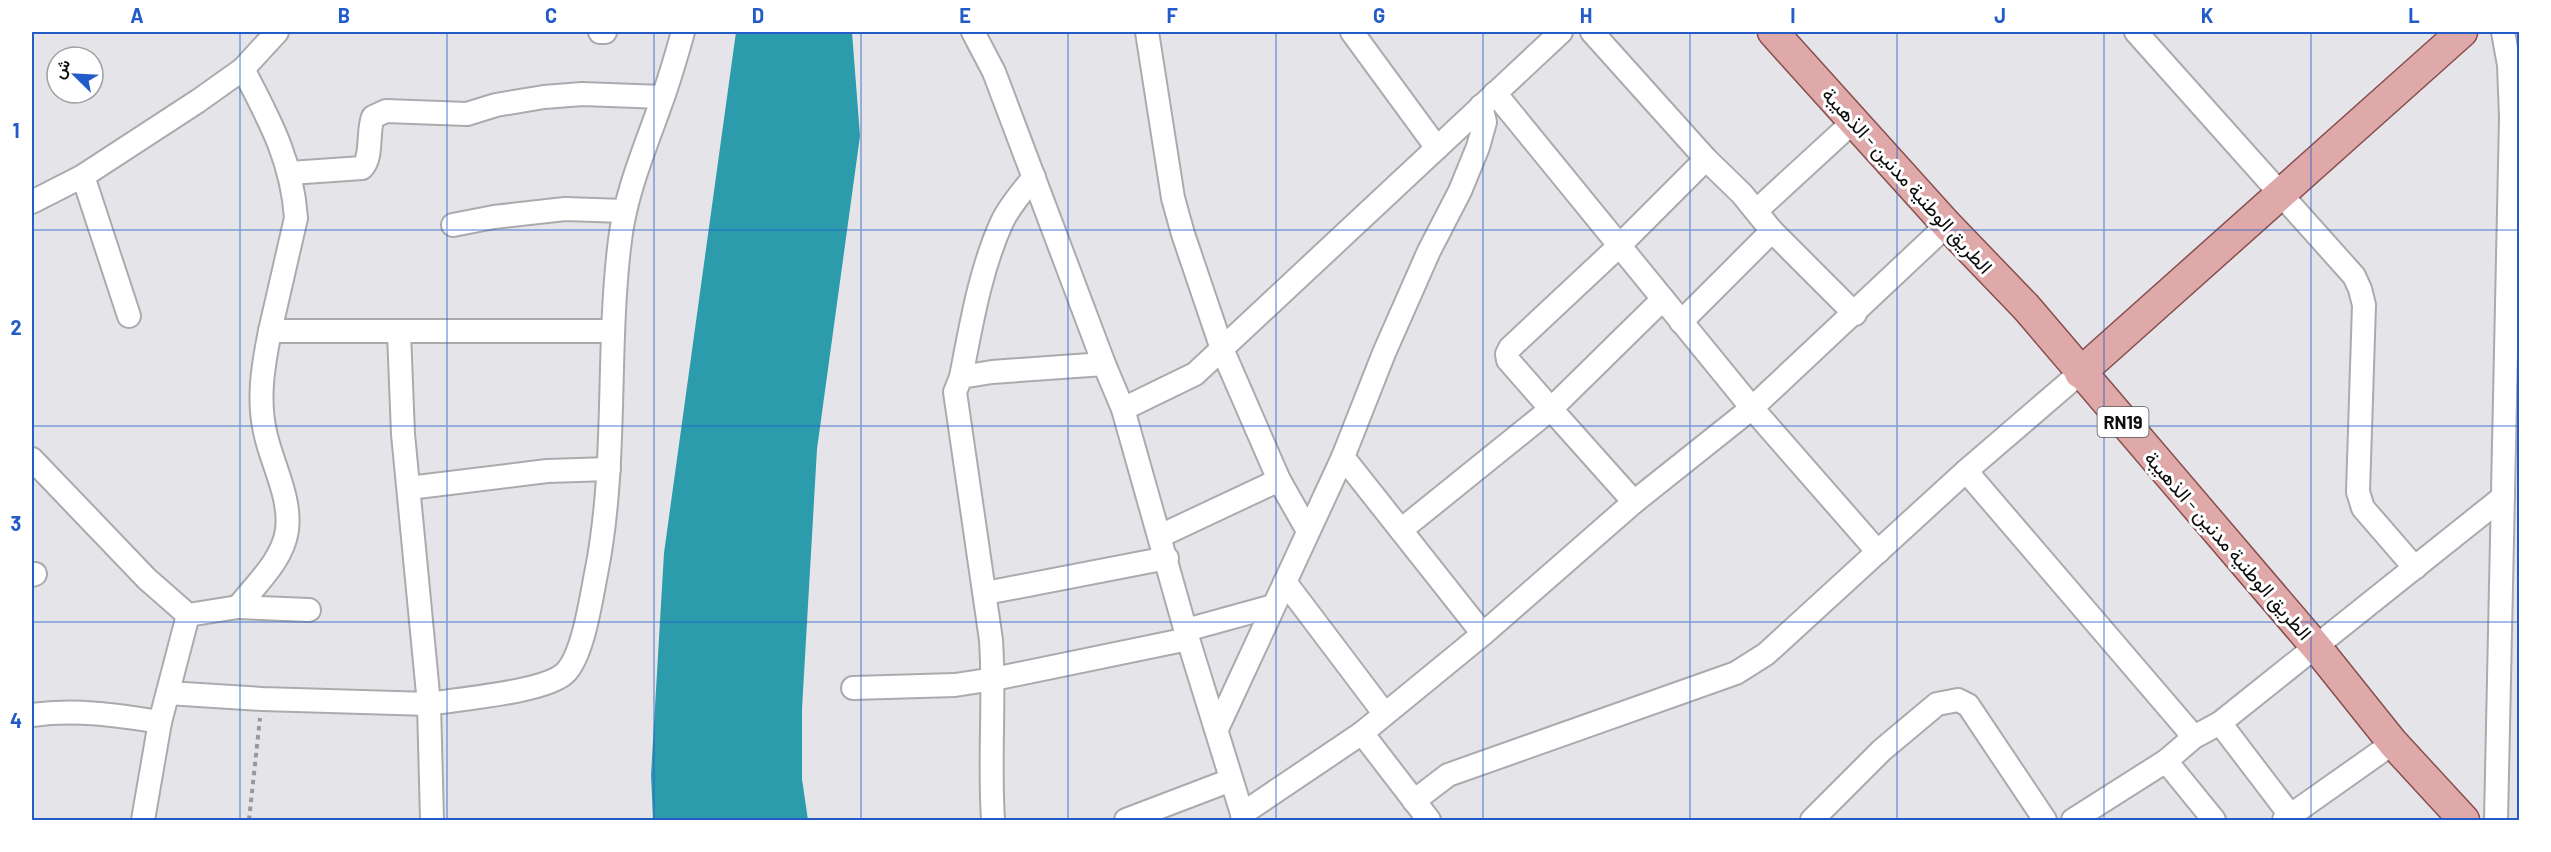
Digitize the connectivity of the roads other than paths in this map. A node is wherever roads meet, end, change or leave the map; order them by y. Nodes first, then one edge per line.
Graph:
1 (277, 32) edge
2 (600, 32) edge
3 (605, 32) edge
4 (683, 32) edge
5 (973, 32) edge
6 (1147, 32) edge
7 (1352, 32) edge
8 (1559, 32) edge
9 (1592, 32) edge
10 (1773, 32) edge
11 (2136, 32) edge
12 (2462, 32) edge
13 (2503, 32) edge
14 (243, 69) junction
15 (663, 97) junction
16 (1488, 100) junction
17 (2515, 116) edge
18 (1854, 121) junction
19 (1437, 148) junction
20 (1706, 159) junction
21 (290, 173) junction
22 (83, 176) junction
23 (1034, 177) junction
24 (2279, 195) junction
25 (32, 202) edge
26 (624, 211) junction
27 (1756, 211) junction
28 (453, 225) dead end
29 (1947, 225) junction
30 (1772, 231) junction
31 (1619, 246) junction
32 (1663, 299) junction
33 (1855, 314) junction
34 (129, 316) dead end
35 (1682, 322) junction
36 (270, 331) junction
37 (613, 332) junction
38 (399, 333) junction
39 (1222, 349) junction
40 (1104, 364) junction
41 (2080, 372) junction
42 (961, 377) junction
43 (1752, 408) junction
44 (1123, 409) junction
45 (1551, 409) junction
46 (2512, 443) edge
47 (1343, 457) junction
48 (32, 459) edge
49 (609, 469) junction
50 (1966, 471) junction
51 (1279, 480) junction
52 (409, 488) junction
53 (2503, 497) junction
54 (1634, 502) junction
55 (1401, 530) junction
56 (1308, 531) junction
57 (1161, 536) junction
58 (1878, 552) junction
59 (1167, 558) junction
60 (2415, 568) junction
61 (1285, 582) junction
62 (986, 593) junction
63 (1273, 606) junction
64 (238, 607) junction
65 (309, 610) dead end
66 (188, 615) junction
67 (1187, 634) junction
68 (1483, 634) junction
69 (2317, 648) junction
70 (994, 679) junction
71 (853, 688) dead end
72 (168, 693) junction
73 (429, 704) junction
74 (1384, 713) junction
75 (32, 716) edge
76 (160, 722) junction
77 (2220, 723) junction
78 (1217, 729) junction
79 (1362, 733) junction
80 (2194, 737) junction
81 (2393, 743) junction
82 (2166, 761) junction
83 (1231, 780) junction
84 (1414, 801) junction
85 (1243, 817) edge
86 (2290, 819) edge
87 (143, 820) edge
88 (432, 820) edge
89 (993, 820) edge
90 (1126, 820) edge
91 (1429, 820) edge
92 (1812, 820) edge
93 (2045, 820) edge
94 (2073, 820) edge
95 (2214, 820) edge
96 (2464, 820) edge
97 (2496, 820) edge

1 - 14 street
2 - 3 street
4 - 15 street
5 - 23 street
6 - 39 street
7 - 19 street
8 - 16 street
9 - 20 street
10 - 18 main road, الطريق الوطنية مدنين - الذهيبة / RN19
11 - 24 street
12 - 24 main road
13 - 17 street
14 - 21 street
14 - 22 street
15 - 21 street
15 - 26 street
16 - 19 street
16 - 31 street
16 - 47 street
17 - 46 street
18 - 27 street
18 - 29 main road, الطريق الوطنية مدنين - الذهيبة / RN19
19 - 39 street
20 - 27 street
20 - 31 street
21 - 36 street
22 - 25 street
22 - 34 street
23 - 40 street
23 - 42 street
24 - 41 main road
24 - 60 street
26 - 28 street
26 - 37 street
27 - 30 street
29 - 33 street
29 - 41 main road, الطريق الوطنية مدنين - الذهيبة / RN19
30 - 33 street
30 - 35 street
31 - 32 street
31 - 45 street
32 - 35 street
32 - 45 street
33 - 43 street
35 - 43 street
36 - 38 street
36 - 64 street
37 - 38 street
37 - 49 street
38 - 52 street
39 - 44 street
39 - 51 street
40 - 42 street
40 - 44 street
41 - 50 street
41 - 69 main road, الطريق الوطنية مدنين - الذهيبة / RN19
42 - 62 street
43 - 54 street
43 - 58 street
44 - 57 street
45 - 54 street
45 - 55 street
46 - 53 street
47 - 55 street
47 - 56 street
48 - 66 street
49 - 52 street
49 - 73 street
50 - 58 street
50 - 80 street
51 - 56 street
51 - 57 street
52 - 73 street
53 - 60 street
53 - 97 street
54 - 68 street
55 - 68 street
56 - 61 street
57 - 59 street
58 - 84 street
59 - 62 street
59 - 67 street
60 - 69 street
61 - 63 street
61 - 74 street
62 - 70 street
63 - 67 street
63 - 78 street
64 - 65 street
64 - 66 street
66 - 72 street
67 - 70 street
67 - 78 street
68 - 74 street
69 - 77 street
69 - 81 main road, الطريق الوطنية مدنين - الذهيبة / RN19
70 - 71 street
70 - 89 street
72 - 73 street
72 - 76 street
73 - 88 street
74 - 79 street
75 - 76 street
76 - 87 street
77 - 80 street
77 - 86 street
78 - 83 street
79 - 84 street
79 - 85 street
80 - 82 street
81 - 86 street
81 - 96 main road, الطريق الوطنية مدنين - الذهيبة / RN19
82 - 94 street
82 - 95 street
83 - 85 street
83 - 90 street
84 - 91 street
92 - 93 street

